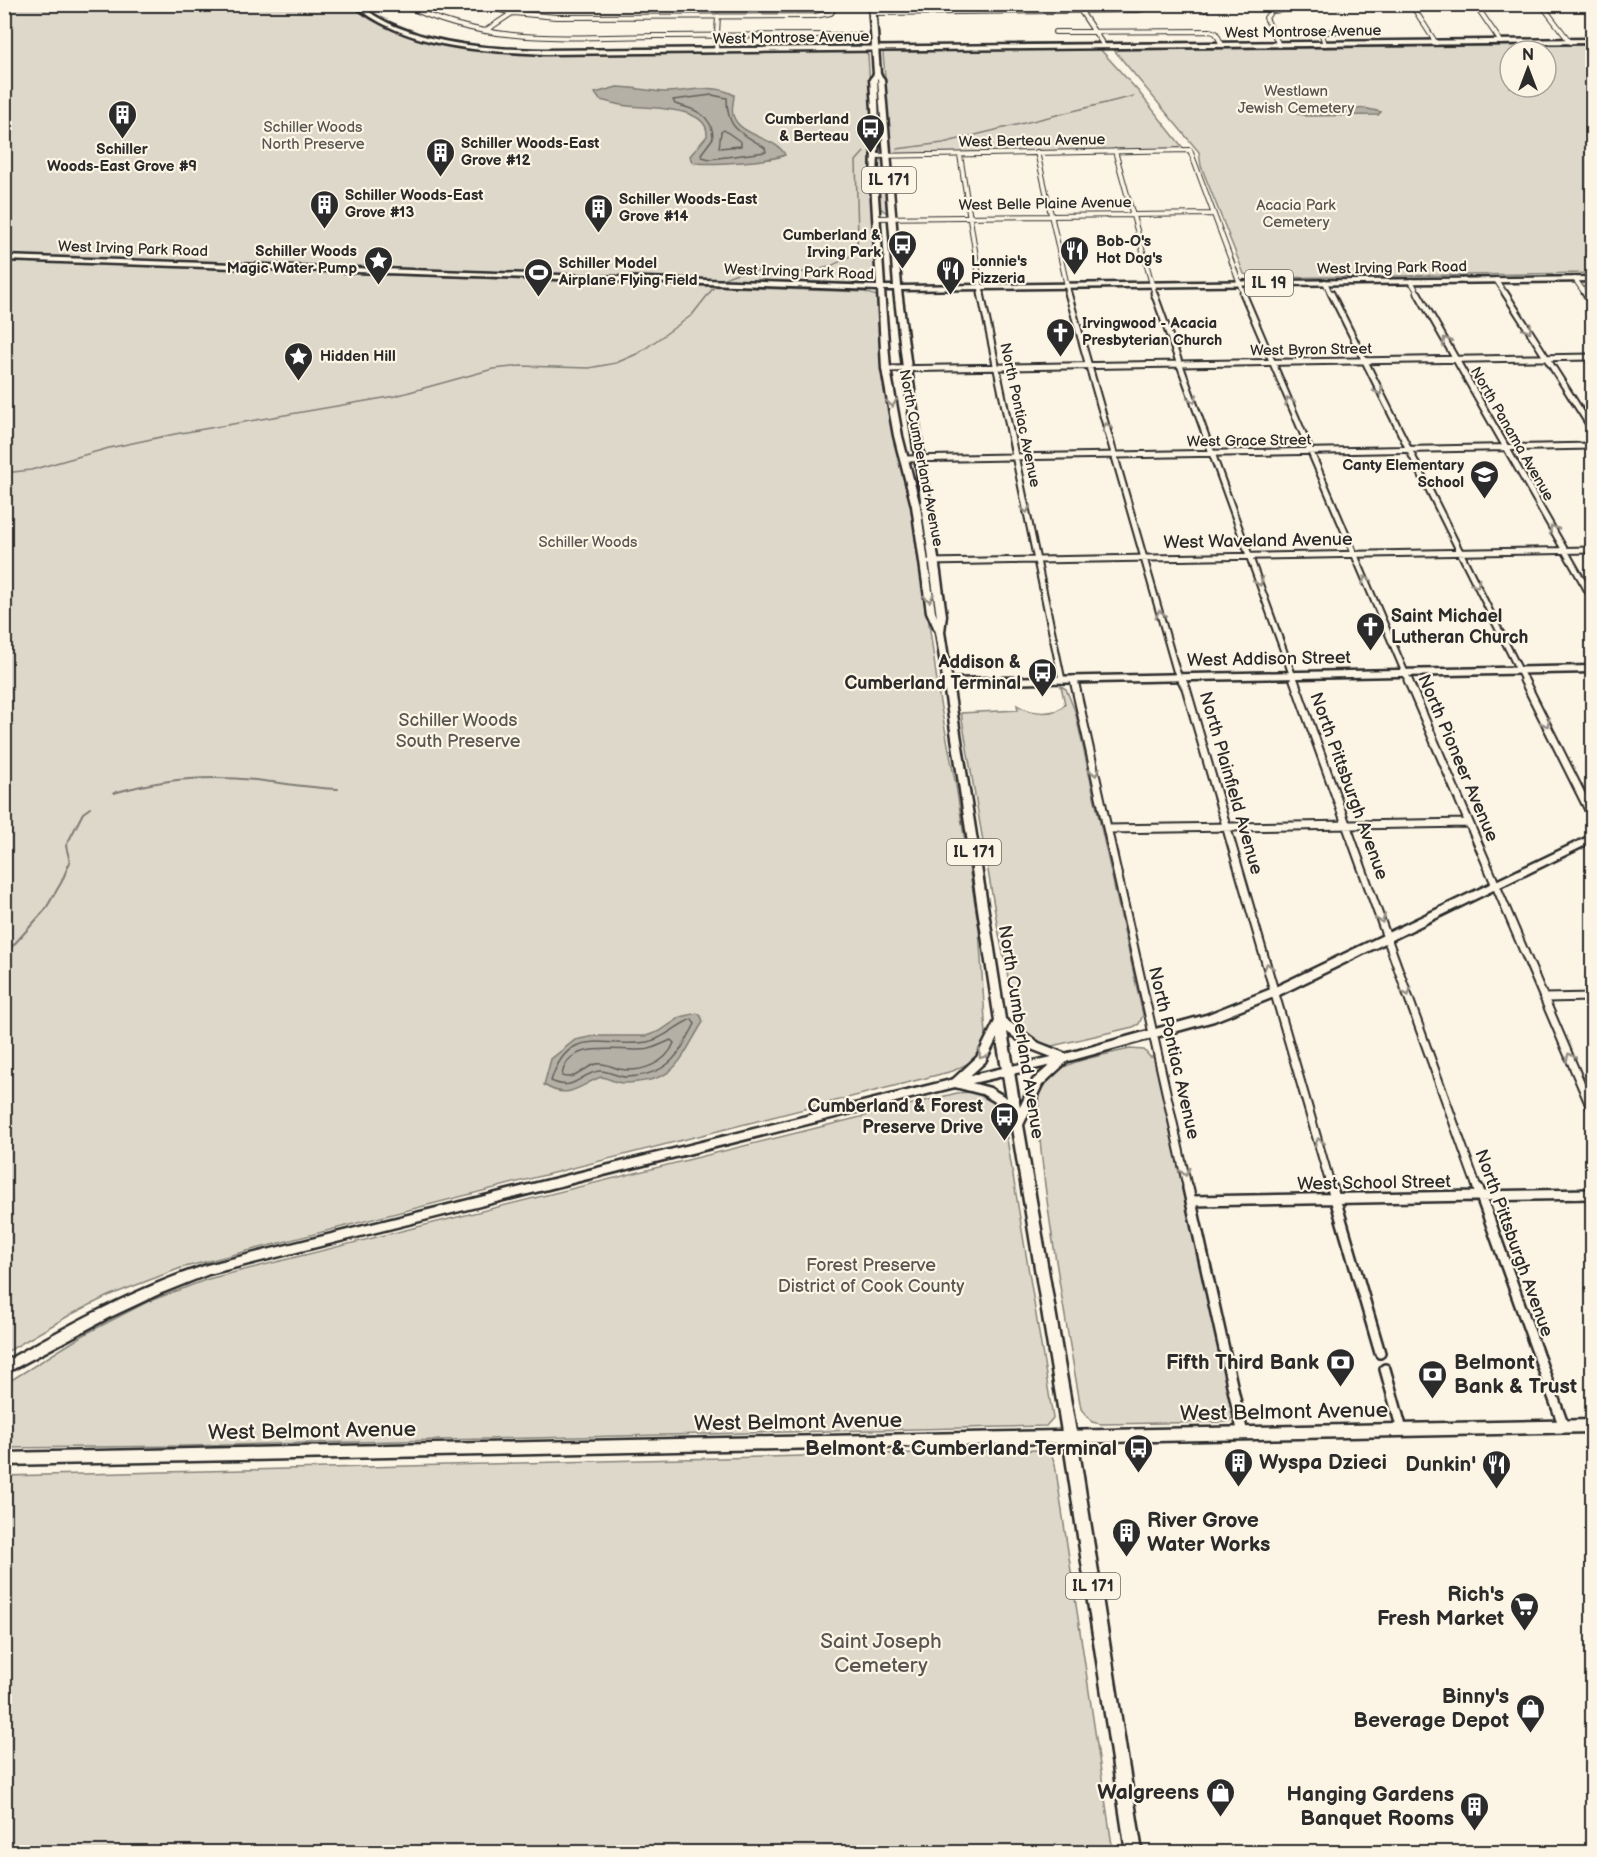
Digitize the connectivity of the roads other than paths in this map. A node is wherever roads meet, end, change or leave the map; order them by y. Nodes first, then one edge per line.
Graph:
1 (355, 4) edge
2 (364, 4) edge
3 (403, 4) edge
4 (475, 4) edge
5 (526, 4) edge
6 (1076, 4) edge
7 (1140, 4) edge
8 (1166, 4) edge
9 (1202, 4) edge
10 (1254, 4) edge
11 (1358, 4) edge
12 (1411, 4) edge
13 (1474, 4) edge
14 (1541, 4) edge
15 (835, 5) edge
16 (872, 8) edge
17 (1148, 8) junction
18 (1373, 9) dead end
19 (1205, 10) dead end
20 (1276, 10) junction
21 (1080, 11) junction
22 (513, 13) junction
23 (718, 16) junction
24 (1373, 30) dead end
25 (484, 31) junction
26 (1092, 31) junction
27 (1055, 32) dead end
28 (860, 34) dead end
29 (717, 36) junction
30 (1499, 39) edge
31 (1593, 41) edge
32 (1498, 42) edge
33 (1558, 42) edge
34 (1570, 42) junction
35 (1436, 43) junction
36 (1325, 44) junction
37 (1222, 45) junction
38 (1279, 45) junction
39 (1104, 46) junction
40 (875, 48) junction
41 (716, 49) junction
42 (569, 50) junction
43 (877, 74) junction
44 (1190, 150) joint
45 (1037, 152) junction
46 (1115, 152) junction
47 (960, 155) junction
48 (874, 156) junction
49 (887, 156) junction
50 (1213, 214) junction
51 (1132, 215) junction
52 (1051, 216) junction
53 (969, 217) junction
54 (877, 218) junction
55 (892, 218) junction
56 (4, 258) edge
57 (1575, 279) junction
58 (1593, 279) edge
59 (1496, 280) junction
60 (1411, 281) junction
61 (1325, 282) junction
62 (1239, 284) junction
63 (1152, 285) junction
64 (1066, 286) junction
65 (980, 287) junction
66 (882, 288) junction
67 (898, 288) junction
68 (1593, 303) edge
69 (1593, 357) edge
70 (1546, 358) junction
71 (1456, 359) junction
72 (1364, 361) junction
73 (1272, 362) junction
74 (1180, 364) junction
75 (1089, 365) junction
76 (996, 367) junction
77 (907, 368) junction
78 (886, 369) junction
79 (1593, 429) edge
80 (1593, 446) edge
81 (1507, 448) junction
82 (1409, 450) junction
83 (1311, 452) junction
84 (1213, 453) junction
85 (1115, 455) junction
86 (1015, 457) junction
87 (922, 458) junction
88 (905, 459) junction
89 (1565, 550) junction
90 (1593, 550) edge
91 (1460, 552) junction
92 (1355, 554) junction
93 (1250, 556) junction
94 (1144, 558) junction
95 (1037, 560) junction
96 (923, 562) junction
97 (936, 562) junction
98 (1593, 598) edge
99 (940, 632) junction
100 (1593, 669) edge
101 (1519, 670) junction
102 (1406, 673) junction
103 (1293, 675) junction
104 (1181, 678) junction
105 (1062, 680) junction
106 (1074, 680) junction
107 (947, 682) junction
108 (1593, 816) edge
109 (1469, 822) junction
110 (1347, 825) junction
111 (1227, 827) junction
112 (1108, 829) junction
113 (1593, 838) edge
114 (1495, 885) junction
115 (1388, 937) junction
116 (1275, 992) junction
117 (1593, 997) edge
118 (1545, 998) junction
119 (1000, 1021) junction
120 (1154, 1033) junction
121 (1065, 1058) junction
122 (1008, 1071) junction
123 (955, 1083) junction
124 (1015, 1108) junction
125 (1593, 1110) edge
126 (1018, 1124) junction
127 (1593, 1194) edge
128 (1481, 1196) junction
129 (1335, 1199) junction
130 (1192, 1202) junction
131 (1380, 1353) dead end
132 (4, 1369) edge
133 (1385, 1369) dead end
134 (1593, 1426) edge
135 (1564, 1427) junction
136 (1402, 1430) junction
137 (1244, 1434) junction
138 (1070, 1438) junction
139 (4, 1459) edge
140 (1134, 1852) edge

1 - 42 main road
2 - 42 main road
3 - 25 street
4 - 22 street
5 - 22 street
6 - 21 street
7 - 17 street
8 - 17 street
9 - 19 street
10 - 20 street
11 - 18 street
11 - 20 street
12 - 35 street
13 - 30 street
14 - 34 street
15 - 16 street
15 - 23 street
16 - 21 street
16 - 40 main road, North Cumberland Avenue / IL 171
17 - 21 street
20 - 38 street
21 - 26 street
22 - 23 street
22 - 25 street
23 - 29 street
24 - 36 street
25 - 29 street
26 - 27 street
26 - 37 street
26 - 39 street
28 - 29 street
29 - 41 street
31 - 34 main road, West Montrose Avenue
32 - 35 main road, West Montrose Avenue
33 - 34 main road, West Montrose Avenue
35 - 36 main road, West Montrose Avenue
36 - 38 main road, West Montrose Avenue
37 - 38 main road, West Montrose Avenue
37 - 39 main road, West Montrose Avenue
39 - 40 main road, West Montrose Avenue
40 - 41 main road, West Montrose Avenue
40 - 43 main road, North Cumberland Avenue / IL 171
41 - 42 main road, West Montrose Avenue
43 - 48 main road, North Cumberland Avenue / IL 171
43 - 49 main road, North Cumberland Avenue / IL 171
44 - 46 street, West Berteau Avenue
44 - 50 street, North Pioneer Avenue
45 - 46 street, West Berteau Avenue
45 - 47 street, West Berteau Avenue
45 - 52 street, North Plainfield Avenue
46 - 51 street, North Pittsburgh Avenue
47 - 49 street, West Berteau Avenue
47 - 53 street, North Pontiac Avenue
48 - 49 street, West Berteau Avenue
48 - 54 main road, North Cumberland Avenue / IL 171
49 - 55 main road, North Cumberland Avenue / IL 171
50 - 51 street, West Belle Plaine Avenue
50 - 62 street, North Pioneer Avenue
51 - 52 street, West Belle Plaine Avenue
51 - 63 street, North Pittsburgh Avenue
52 - 53 street, West Belle Plaine Avenue
52 - 64 street, North Plainfield Avenue
53 - 55 street, West Belle Plaine Avenue
53 - 65 street, North Pontiac Avenue
54 - 55 street, West Belle Plaine Avenue
54 - 66 main road, North Cumberland Avenue / IL 171
55 - 67 main road, North Cumberland Avenue / IL 171
56 - 66 main road, West Irving Park Road / IL 19
57 - 58 main road, West Irving Park Road / IL 19
57 - 59 main road, West Irving Park Road / IL 19
57 - 68 street
59 - 60 main road, West Irving Park Road / IL 19
59 -> 70 street
60 - 61 main road, West Irving Park Road / IL 19
71 -> 60 street, North Panama Avenue
61 - 62 main road, West Irving Park Road / IL 19
61 - 72 street
62 - 63 main road, West Irving Park Road / IL 19
62 - 73 street, North Pioneer Avenue
63 - 64 main road, West Irving Park Road / IL 19
63 - 74 street, North Pittsburgh Avenue
64 - 65 main road, West Irving Park Road / IL 19
64 - 75 street, North Plainfield Avenue
65 - 67 main road, West Irving Park Road / IL 19
65 - 76 street, North Pontiac Avenue
66 - 67 main road, West Irving Park Road / IL 19
66 - 78 main road, North Cumberland Avenue / IL 171
67 - 77 main road, North Cumberland Avenue / IL 171
69 - 70 street, West Byron Street
70 - 71 street, West Byron Street
70 - 79 street
71 - 72 street, West Byron Street
71 - 81 street, North Panama Avenue
72 - 73 street, West Byron Street
72 -> 82 street
73 - 74 street, West Byron Street
83 -> 73 street, North Pioneer Avenue
74 - 75 street, West Byron Street
74 -> 84 street, North Pittsburgh Avenue
75 - 76 street, West Byron Street
85 -> 75 street, North Plainfield Avenue
76 - 77 street, West Byron Street
76 - 86 street, North Pontiac Avenue
77 - 78 street, West Byron Street
77 - 87 main road, North Cumberland Avenue / IL 171
78 -> 88 main road, North Cumberland Avenue / IL 171
80 - 81 street, West Grace Street
81 - 82 street, West Grace Street
89 -> 81 street, North Panama Avenue
82 - 83 street, West Grace Street
82 - 91 street
83 - 84 street, West Grace Street
83 - 92 street, North Pioneer Avenue
84 - 85 street, West Grace Street
84 - 93 street, North Pittsburgh Avenue
85 - 86 street, West Grace Street
85 - 94 street, North Plainfield Avenue
86 - 87 street, West Grace Street
86 -> 95 street, North Pontiac Avenue
87 - 88 street, West Grace Street
87 - 97 main road, North Cumberland Avenue / IL 171
88 - 96 main road, North Cumberland Avenue / IL 171
89 - 90 street, West Waveland Avenue
89 - 91 street, West Waveland Avenue
89 - 98 street, North Panama Avenue
91 - 92 street, West Waveland Avenue
91 -> 101 street
92 - 93 street, West Waveland Avenue
102 -> 92 street, North Pioneer Avenue
93 - 94 street, West Waveland Avenue
93 -> 103 street, North Pittsburgh Avenue
94 - 95 street, West Waveland Avenue
104 -> 94 street, North Plainfield Avenue
95 - 97 street, West Waveland Avenue
95 - 105 street, North Pontiac Avenue
96 - 97 street, West Waveland Avenue
96 -> 99 main road, North Cumberland Avenue / IL 171
97 - 99 main road, North Cumberland Avenue / IL 171
99 - 107 main road, North Cumberland Avenue / IL 171
100 - 101 main road, West Addison Street
101 - 102 main road, West Addison Street
101 -> 108 street
102 - 103 main road, West Addison Street
102 - 109 street, North Pioneer Avenue
103 - 104 main road, West Addison Street
103 - 110 street, North Pittsburgh Avenue
104 - 106 main road, West Addison Street
104 - 111 street, North Plainfield Avenue
105 - 106 main road, West Addison Street
105 - 107 main road, West Addison Street
106 -> 112 street, North Pontiac Avenue
107 - 119 main road, North Cumberland Avenue / IL 171
109 - 110 street
109 - 114 street, North Pioneer Avenue
110 - 111 street
110 -> 115 street, North Pittsburgh Avenue
111 - 112 street
116 -> 111 street, North Plainfield Avenue
112 - 120 street, North Pontiac Avenue
113 - 114 main road
114 - 115 main road
114 - 118 street, North Pioneer Avenue
115 - 116 main road
115 -> 128 street, North Pittsburgh Avenue
116 - 120 main road
129 -> 116 street, North Plainfield Avenue
117 - 118 street
125 -> 118 street, North Pioneer Avenue
119 - 121 main road
119 - 122 main road, North Cumberland Avenue / IL 171
119 -> 123 main road
120 - 121 main road
120 -> 130 street, North Pontiac Avenue
121 - 122 main road
121 - 126 main road
122 - 123 main road
122 - 124 main road, North Cumberland Avenue / IL 171
123 - 124 main road
123 - 132 main road
124 - 126 main road, North Cumberland Avenue / IL 171
126 - 138 main road, North Cumberland Avenue / IL 171
127 - 128 street, West School Street
128 - 129 street, West School Street
128 - 135 street, North Pittsburgh Avenue
129 - 130 street, West School Street
129 - 131 street, North Plainfield Avenue
130 - 137 street, North Pontiac Avenue
133 - 136 street
134 - 135 main road, West Belmont Avenue
135 - 136 main road, West Belmont Avenue
136 - 137 main road, West Belmont Avenue
137 - 138 main road, West Belmont Avenue
138 - 139 main road, West Belmont Avenue
138 - 140 main road, IL 171

